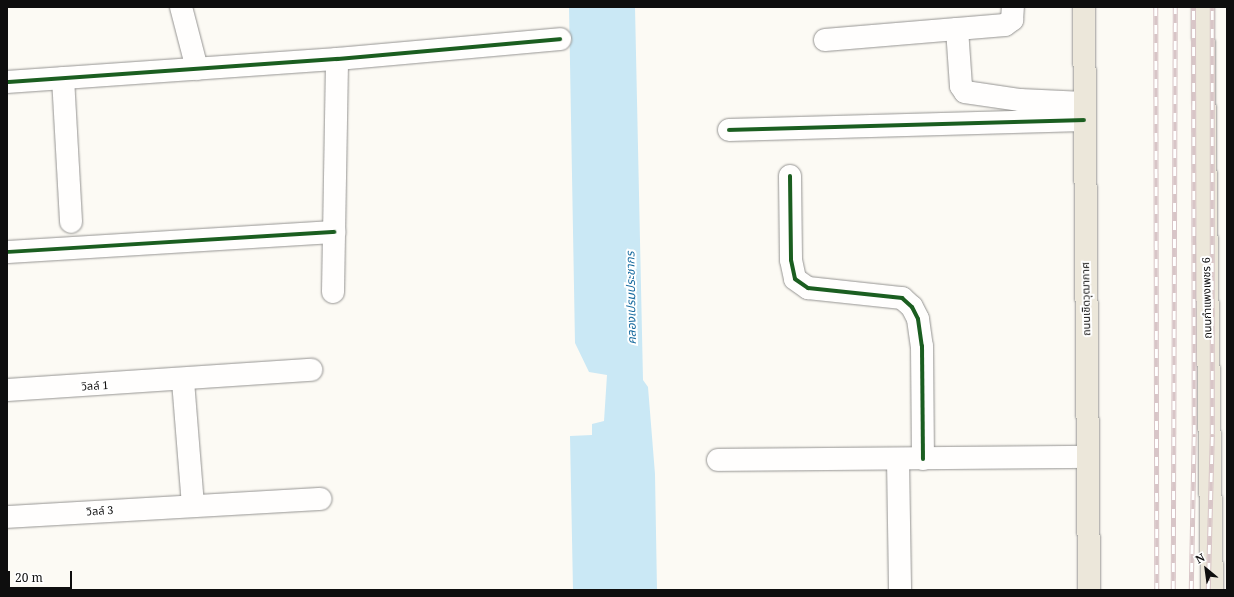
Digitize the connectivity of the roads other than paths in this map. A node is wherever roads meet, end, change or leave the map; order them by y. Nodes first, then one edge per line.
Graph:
1 (181, 7) edge
2 (1013, 7) edge
3 (1084, 7) edge
4 (1203, 7) edge
5 (957, 29) junction
6 (560, 39) dead end
7 (825, 40) dead end
8 (337, 59) junction
9 (197, 69) junction
10 (64, 78) junction
11 (7, 82) edge
12 (1084, 111) junction
13 (729, 130) dead end
14 (790, 176) dead end
15 (71, 222) dead end
16 (334, 232) junction
17 (7, 252) edge
18 (333, 292) dead end
19 (311, 370) dead end
20 (183, 381) junction
21 (7, 390) edge
22 (1087, 457) junction
23 (898, 459) junction
24 (923, 459) junction
25 (718, 460) dead end
26 (320, 499) dead end
27 (193, 506) junction
28 (7, 517) edge
29 (900, 590) edge
30 (1089, 590) edge
31 (1212, 590) edge

1 - 9 street
2 - 5 street
3 - 12 main road, ถนนเชิดวุฒากาศ
4 - 31 main road, ถนนกำแพงเพชร 6
5 - 7 street
5 - 12 street
6 - 8 street
8 - 9 street
8 - 16 street
9 - 10 street
10 - 11 street
10 - 15 street
12 - 13 street
12 - 22 main road, ถนนเชิดวุฒากาศ
14 - 24 street
16 - 17 street
16 - 18 street
19 - 20 street, วิลล์ 1
20 - 21 street, วิลล์ 1
20 - 27 street
22 - 24 street
22 - 30 main road, ถนนเชิดวุฒากาศ
23 - 24 street
23 - 25 street
23 - 29 street
26 - 27 street, วิลล์ 3
27 - 28 street, วิลล์ 3

